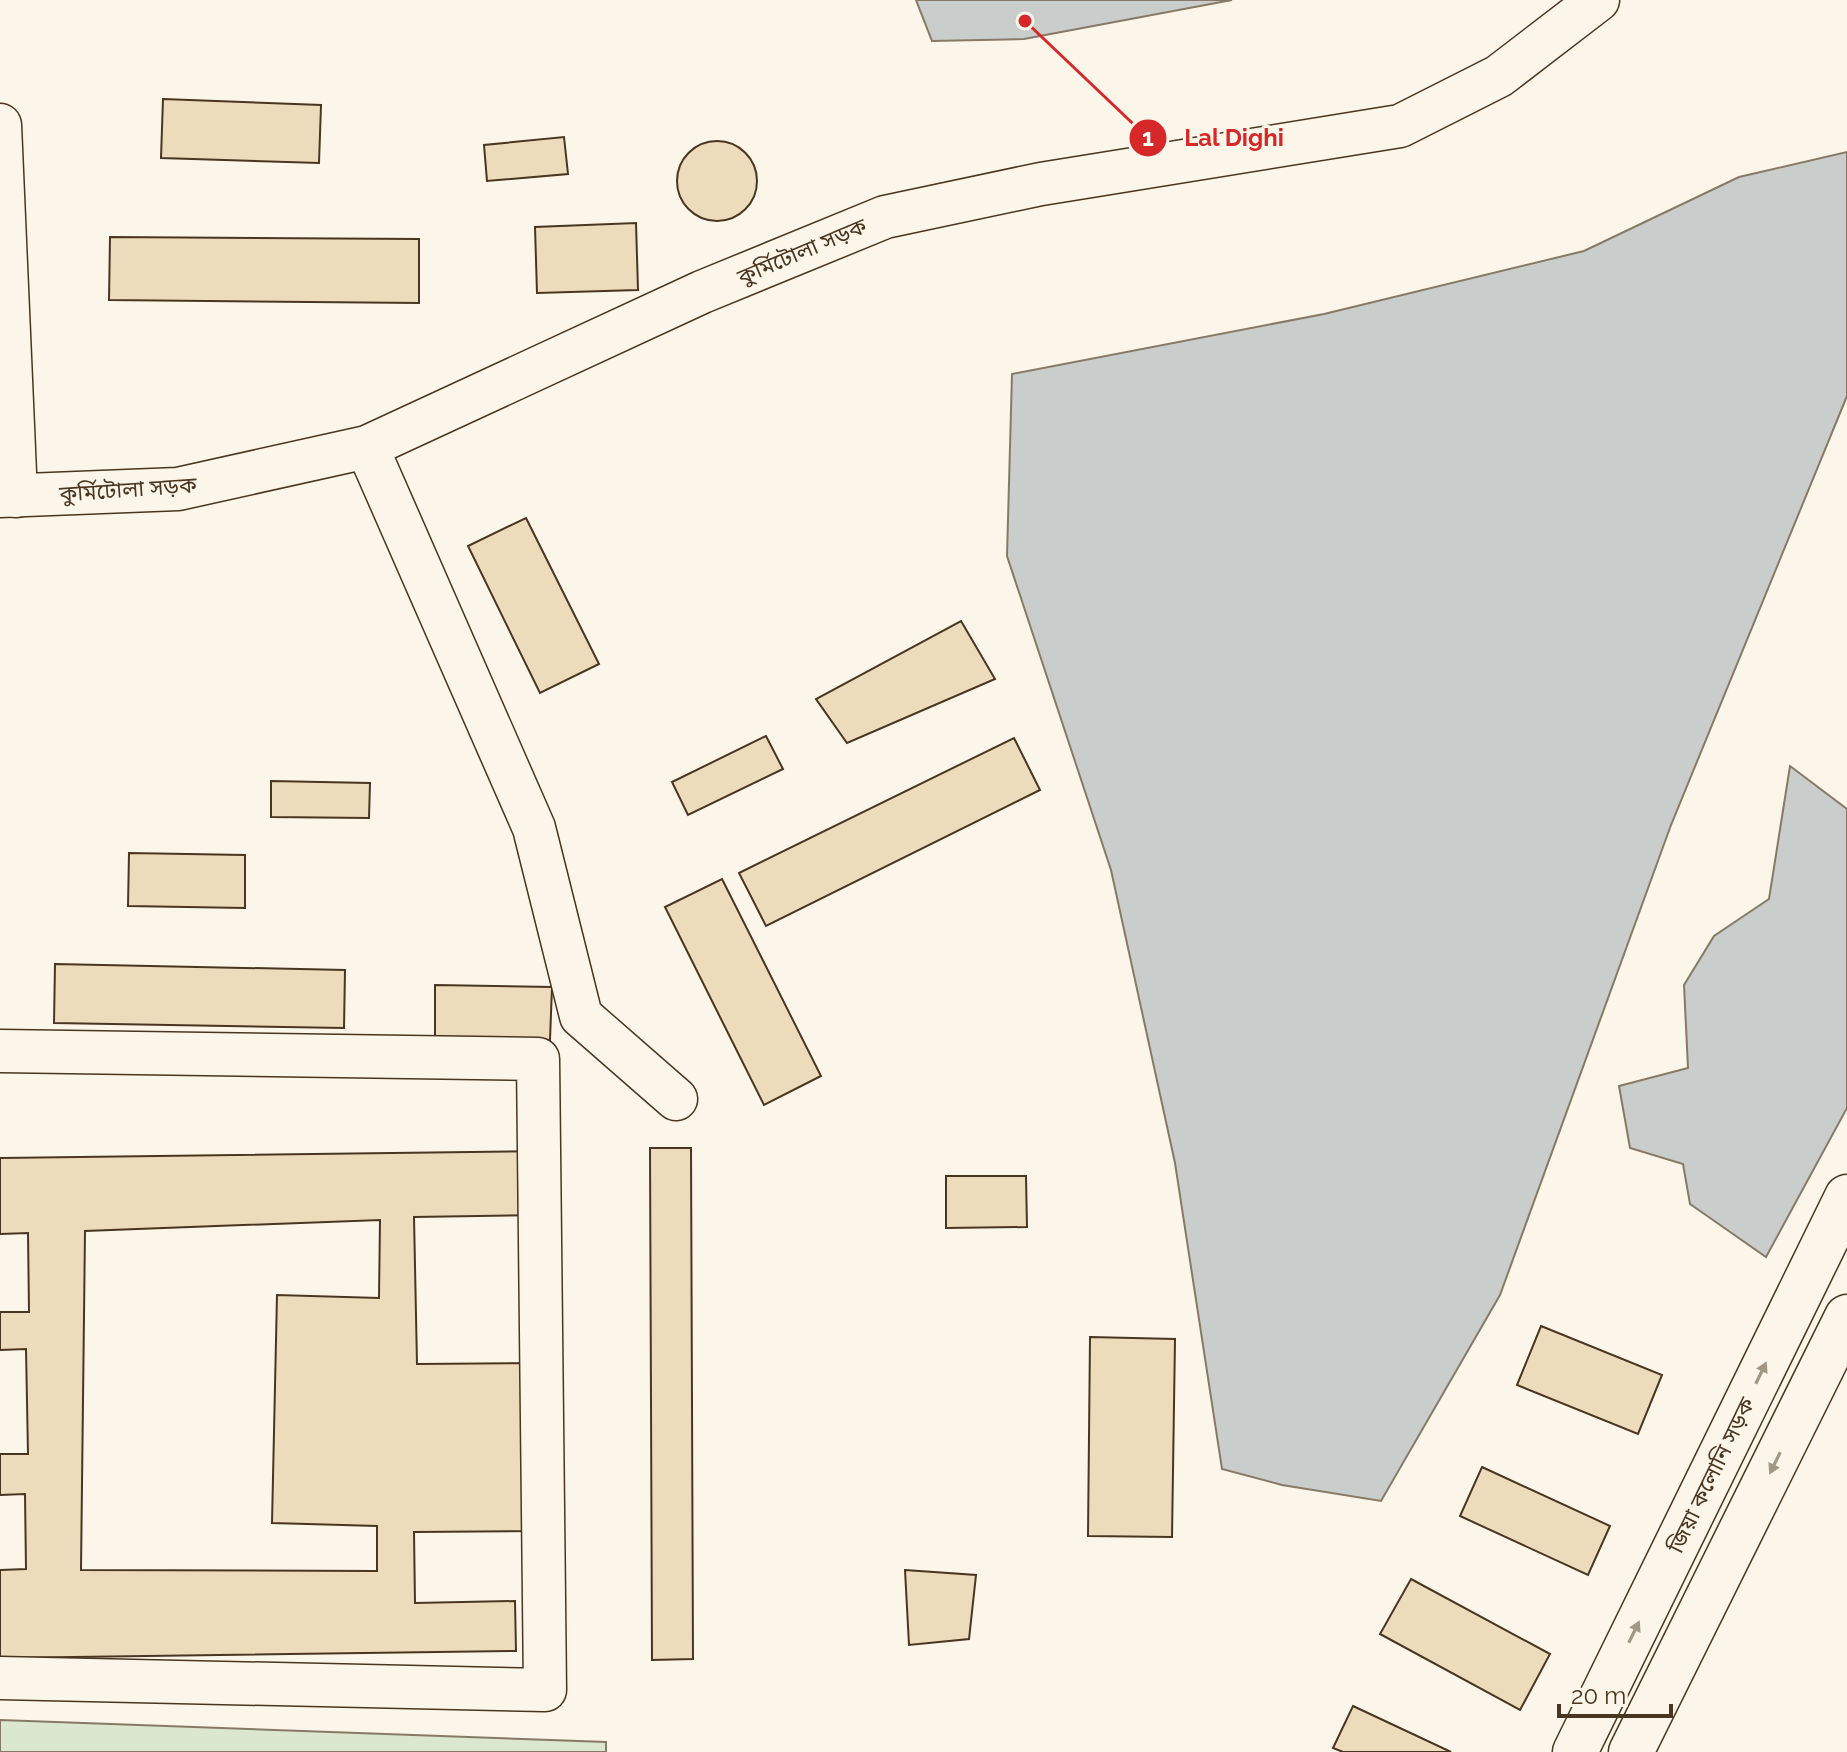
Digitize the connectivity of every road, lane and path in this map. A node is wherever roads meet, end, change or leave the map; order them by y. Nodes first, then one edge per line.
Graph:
1 (1598, 0) edge
2 (0, 125) edge
3 (367, 447) junction
4 (8, 496) edge
5 (0, 1051) edge
6 (676, 1099) dead end
7 (1847, 1197) edge
8 (1847, 1317) edge
9 (0, 1678) edge
10 (1575, 1752) edge
11 (1631, 1752) edge

1 - 3 street, কুর্মিটোলা সড়ক
2 - 4 street
3 - 4 street, কুর্মিটোলা সড়ক
3 - 6 street
5 - 9 street
10 -> 7 main road, জিয়া কলোনি সড়ক
8 -> 11 main road

